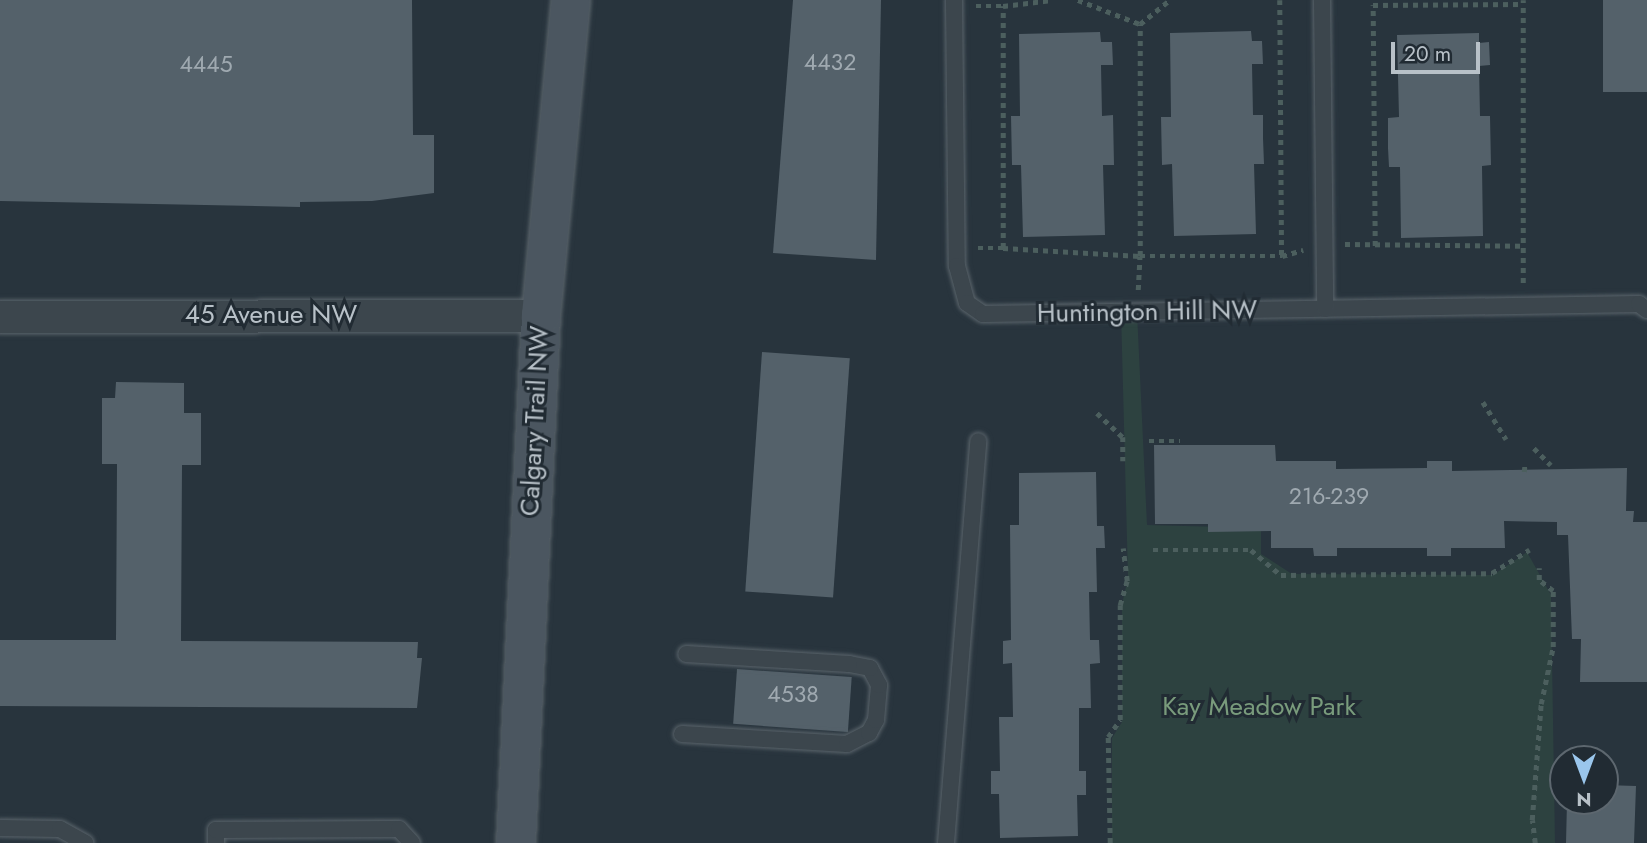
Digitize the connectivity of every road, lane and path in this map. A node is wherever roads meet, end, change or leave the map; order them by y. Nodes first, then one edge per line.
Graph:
1 (571, 0) edge
2 (954, 0) edge
3 (1052, 0) edge
4 (1078, 0) edge
5 (1170, 0) edge
6 (1280, 0) edge
7 (1322, 0) edge
8 (1523, 2) edge
9 (1140, 24) junction
10 (1325, 243) junction
11 (1375, 246) junction
12 (1523, 246) junction
13 (978, 248) dead end
14 (1003, 248) junction
15 (1140, 256) junction
16 (1282, 256) junction
17 (1523, 306) junction
18 (1325, 309) junction
19 (1647, 310) edge
20 (1138, 312) junction
21 (541, 316) junction
22 (0, 317) edge
23 (1483, 402) dead end
24 (1097, 412) dead end
25 (1506, 439) dead end
26 (1149, 440) dead end
27 (978, 441) dead end
28 (1180, 441) dead end
29 (1534, 448) dead end
30 (1123, 461) dead end
31 (1525, 463) dead end
32 (1551, 465) dead end
33 (1524, 472) dead end
34 (1123, 548) dead end
35 (1153, 550) dead end
36 (1529, 550) dead end
37 (1539, 568) dead end
38 (687, 654) dead end
39 (682, 734) dead end
40 (0, 828) edge
41 (85, 843) edge
42 (216, 843) edge
43 (412, 843) edge
44 (516, 843) edge
45 (946, 843) edge
46 (1110, 843) edge
47 (1535, 843) edge

1 - 21 main road, Calgary Trail NW
2 - 20 lane, Huntington Hill NW
3 - 14 path
4 - 9 path
5 - 9 path
6 - 16 path
7 - 10 lane
8 - 11 path
8 - 12 path
9 - 15 path
10 - 11 path
10 - 16 path
10 - 18 lane
11 - 12 path
12 - 17 path
13 - 14 path
14 - 15 path
15 - 16 path
15 - 20 path
17 - 18 lane, Huntington Hill NW
17 - 19 lane, Huntington Hill NW
18 - 20 lane, Huntington Hill NW
21 - 22 street, 45 Avenue NW
21 - 44 main road, Calgary Trail NW
23 - 25 path
24 - 30 path
26 - 28 path
27 - 45 lane
29 - 32 path
31 - 33 path
34 - 46 path
35 - 36 path
37 - 47 path
38 - 39 lane
40 - 41 lane
42 - 43 lane

